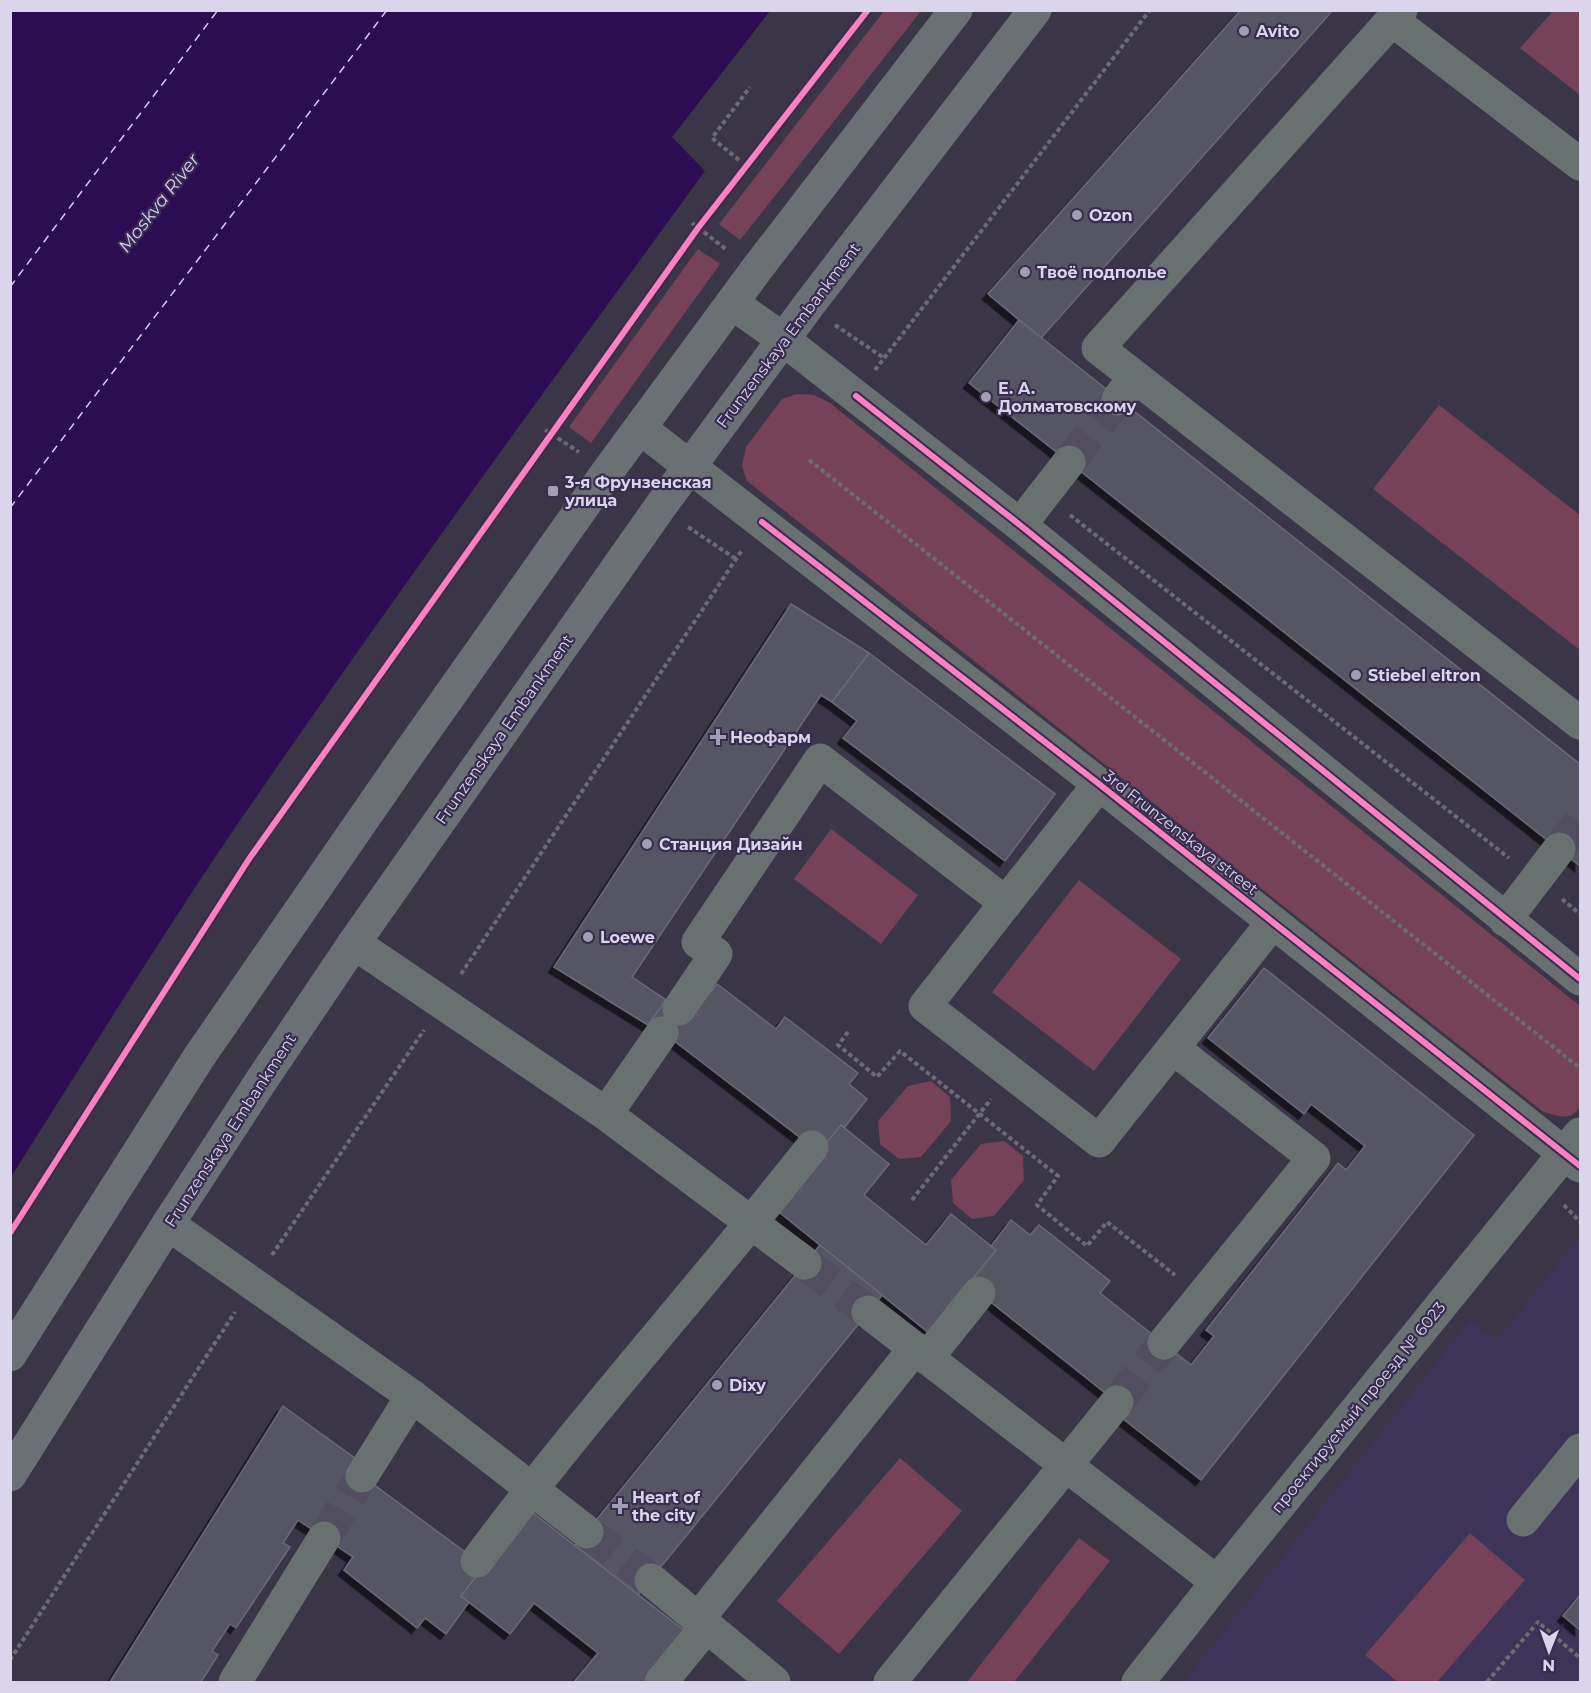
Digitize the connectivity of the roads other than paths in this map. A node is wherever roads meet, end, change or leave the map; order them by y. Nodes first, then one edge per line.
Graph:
1 (956, 10) edge
2 (1035, 10) edge
3 (1396, 15) edge
4 (1581, 164) edge
5 (732, 303) junction
6 (784, 340) junction
7 (640, 428) junction
8 (1069, 462) tunnel mouth
9 (691, 467) junction
10 (1020, 525) junction
11 (1581, 723) edge
12 (1099, 784) junction
13 (1559, 849) tunnel mouth
14 (1006, 903) junction
15 (1505, 920) junction
16 (1273, 922) junction
17 (354, 943) junction
18 (1581, 980) edge
19 (1173, 1048) junction
20 (606, 1114) junction
21 (812, 1147) dead end
22 (1575, 1151) edge
23 (753, 1222) junction
24 (168, 1224) junction
25 (805, 1263) tunnel mouth
26 (979, 1293) dead end
27 (868, 1312) tunnel mouth
28 (1164, 1343) tunnel mouth
29 (921, 1353) junction
30 (10, 1355) edge
31 (412, 1396) junction
32 (1117, 1402) tunnel mouth
33 (1581, 1450) edge
34 (1066, 1465) junction
35 (10, 1474) edge
36 (362, 1476) tunnel mouth
37 (531, 1489) junction
38 (1523, 1520) dead end
39 (587, 1532) tunnel mouth
40 (324, 1538) tunnel mouth
41 (477, 1561) dead end
42 (651, 1580) tunnel mouth
43 (1217, 1582) junction
44 (702, 1623) junction
45 (1154, 1677) edge
46 (235, 1683) edge
47 (662, 1683) edge
48 (774, 1683) edge
49 (890, 1683) edge

1 - 5 main road
2 - 6 main road, Frunzenskaya Embankment
3 - 4 street
3 - 11 street
5 - 6 street
5 - 7 main road
6 - 9 main road, Frunzenskaya Embankment
6 - 10 street
7 - 9 street, 3rd Frunzenskaya street
7 - 30 main road
8 - 10 street
9 - 12 street, 3rd Frunzenskaya street
9 - 17 main road, Frunzenskaya Embankment
10 - 15 street
12 - 14 street
12 - 16 street, 3rd Frunzenskaya street
13 - 15 street
14 - 19 street
14 - 20 street
15 - 18 street
16 - 19 street
16 - 22 street, 3rd Frunzenskaya street
17 - 20 street
17 - 24 main road, Frunzenskaya Embankment
19 - 28 street
20 - 23 street
21 - 23 street
22 - 43 street, проектируемый проезд № 6023
23 - 25 street
23 - 37 street
24 - 31 street
24 - 35 main road, Frunzenskaya Embankment
26 - 29 street
27 - 29 street
29 - 34 street
29 - 44 street
31 - 36 street
31 - 37 street
32 - 34 street
33 - 38 street
34 - 43 street
34 - 49 street
37 - 39 street
37 - 41 street
40 - 46 street
42 - 44 street
43 - 45 street, проектируемый проезд № 6023
44 - 47 street
44 - 48 street

